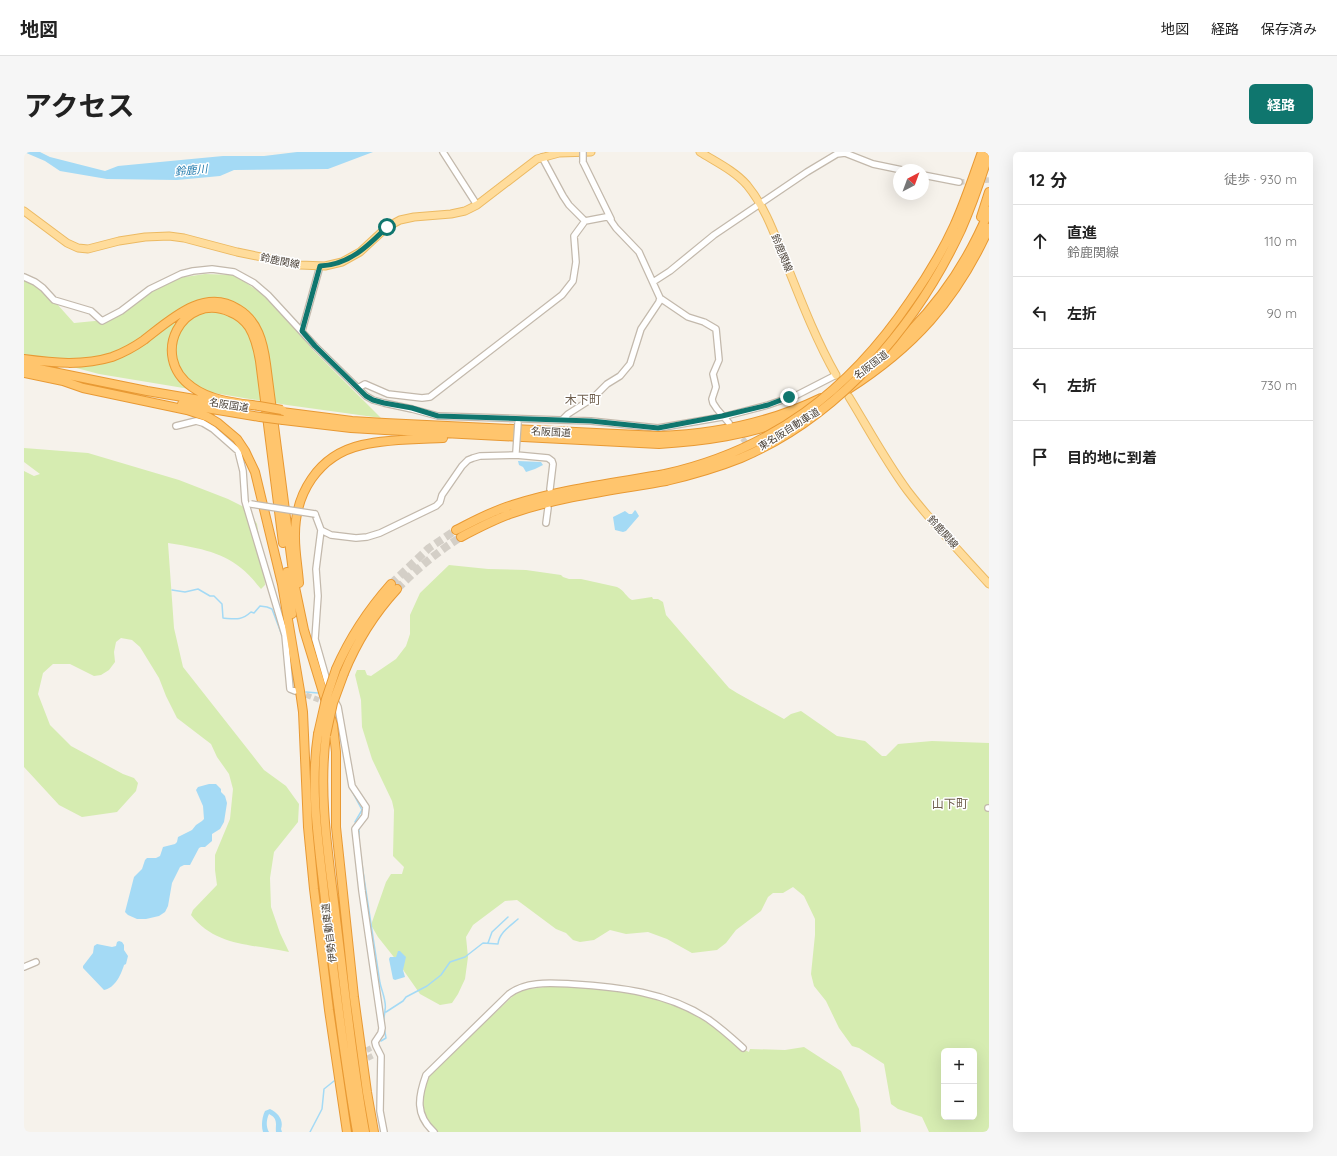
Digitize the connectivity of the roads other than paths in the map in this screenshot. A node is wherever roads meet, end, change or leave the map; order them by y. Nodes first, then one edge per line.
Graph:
1 (443, 152) edge
2 (583, 152) edge
3 (591, 152) edge
4 (700, 152) edge
5 (982, 152) edge
6 (989, 153) edge
7 (542, 157) junction
8 (893, 168) edge
9 (929, 176) edge
10 (959, 182) tunnel mouth
11 (989, 192) edge
12 (761, 204) junction
13 (477, 205) junction
14 (24, 211) edge
15 (989, 211) edge
16 (585, 221) junction
17 (611, 222) junction
18 (989, 228) edge
19 (989, 239) edge
20 (969, 262) junction
21 (320, 266) junction
22 (24, 277) edge
23 (653, 282) junction
24 (660, 298) junction
25 (302, 331) junction
26 (24, 359) edge
27 (24, 366) edge
28 (24, 373) edge
29 (836, 375) joint
30 (63, 381) junction
31 (358, 388) junction
32 (849, 397) dead end
33 (259, 411) junction
34 (282, 414) junction
35 (722, 416) junction
36 (562, 420) junction
37 (518, 421) junction
38 (728, 423) dead end
39 (176, 426) dead end
40 (488, 436) junction
41 (516, 454) junction
42 (665, 477) junction
43 (550, 489) dead end
44 (251, 504) dead end
45 (548, 508) dead end
46 (546, 523) dead end
47 (321, 530) junction
48 (456, 530) tunnel mouth
49 (461, 537) tunnel mouth
50 (989, 584) edge
51 (394, 586) tunnel mouth
52 (311, 656) junction
53 (298, 677) junction
54 (295, 691) dead end
55 (322, 735) junction
56 (36, 962) dead end
57 (24, 968) edge
58 (743, 1048) dead end
59 (347, 1132) edge
60 (357, 1132) edge
61 (365, 1132) edge
62 (374, 1132) edge
63 (384, 1132) edge
64 (434, 1132) edge

1 - 13 street
2 - 17 street, bridge
3 - 7 main road, 鈴鹿関線
4 - 12 main road, 鈴鹿関線
5 - 42 highway, 東名阪自動車道, bridge
6 - 42 highway, 東名阪自動車道, bridge
7 - 13 main road, 鈴鹿関線
7 - 16 street
8 - 12 street
9 - 10 street
11 - 20 highway
12 - 23 street
12 - 29 main road, 鈴鹿関線
13 - 21 main road, 鈴鹿関線
14 - 21 main road, 鈴鹿関線
15 - 20 highway, 名阪国道
16 - 17 street
16 - 31 street
17 - 23 street
18 - 20 highway, 名阪国道
19 - 20 highway
20 - 34 highway, 名阪国道
20 - 40 highway, 名阪国道
21 - 25 street
22 - 25 street
23 - 24 street
24 - 35 street
24 - 36 street
25 - 31 street
26 - 52 highway
27 - 33 highway, 名阪国道
28 - 30 highway, 名阪国道
29 - 35 street
30 - 33 highway, 名阪国道
30 - 53 highway
31 - 37 street
32 - 50 main road, 鈴鹿関線
33 - 34 highway, 名阪国道, bridge
33 - 53 highway
34 - 40 highway, 名阪国道
35 - 36 street
35 - 38 street
36 - 37 street
37 - 41 street, bridge
39 - 54 street
40 - 52 highway
41 - 43 street
41 - 47 street
42 - 48 highway, 東名阪自動車道
42 - 49 highway, 東名阪自動車道
44 - 47 street, bridge
45 - 46 street
47 - 63 street
51 - 55 highway, bridge
52 - 62 highway
53 - 59 highway
55 - 60 highway, 伊勢自動車道
55 - 61 highway, 伊勢自動車道
56 - 57 street
58 - 64 street

